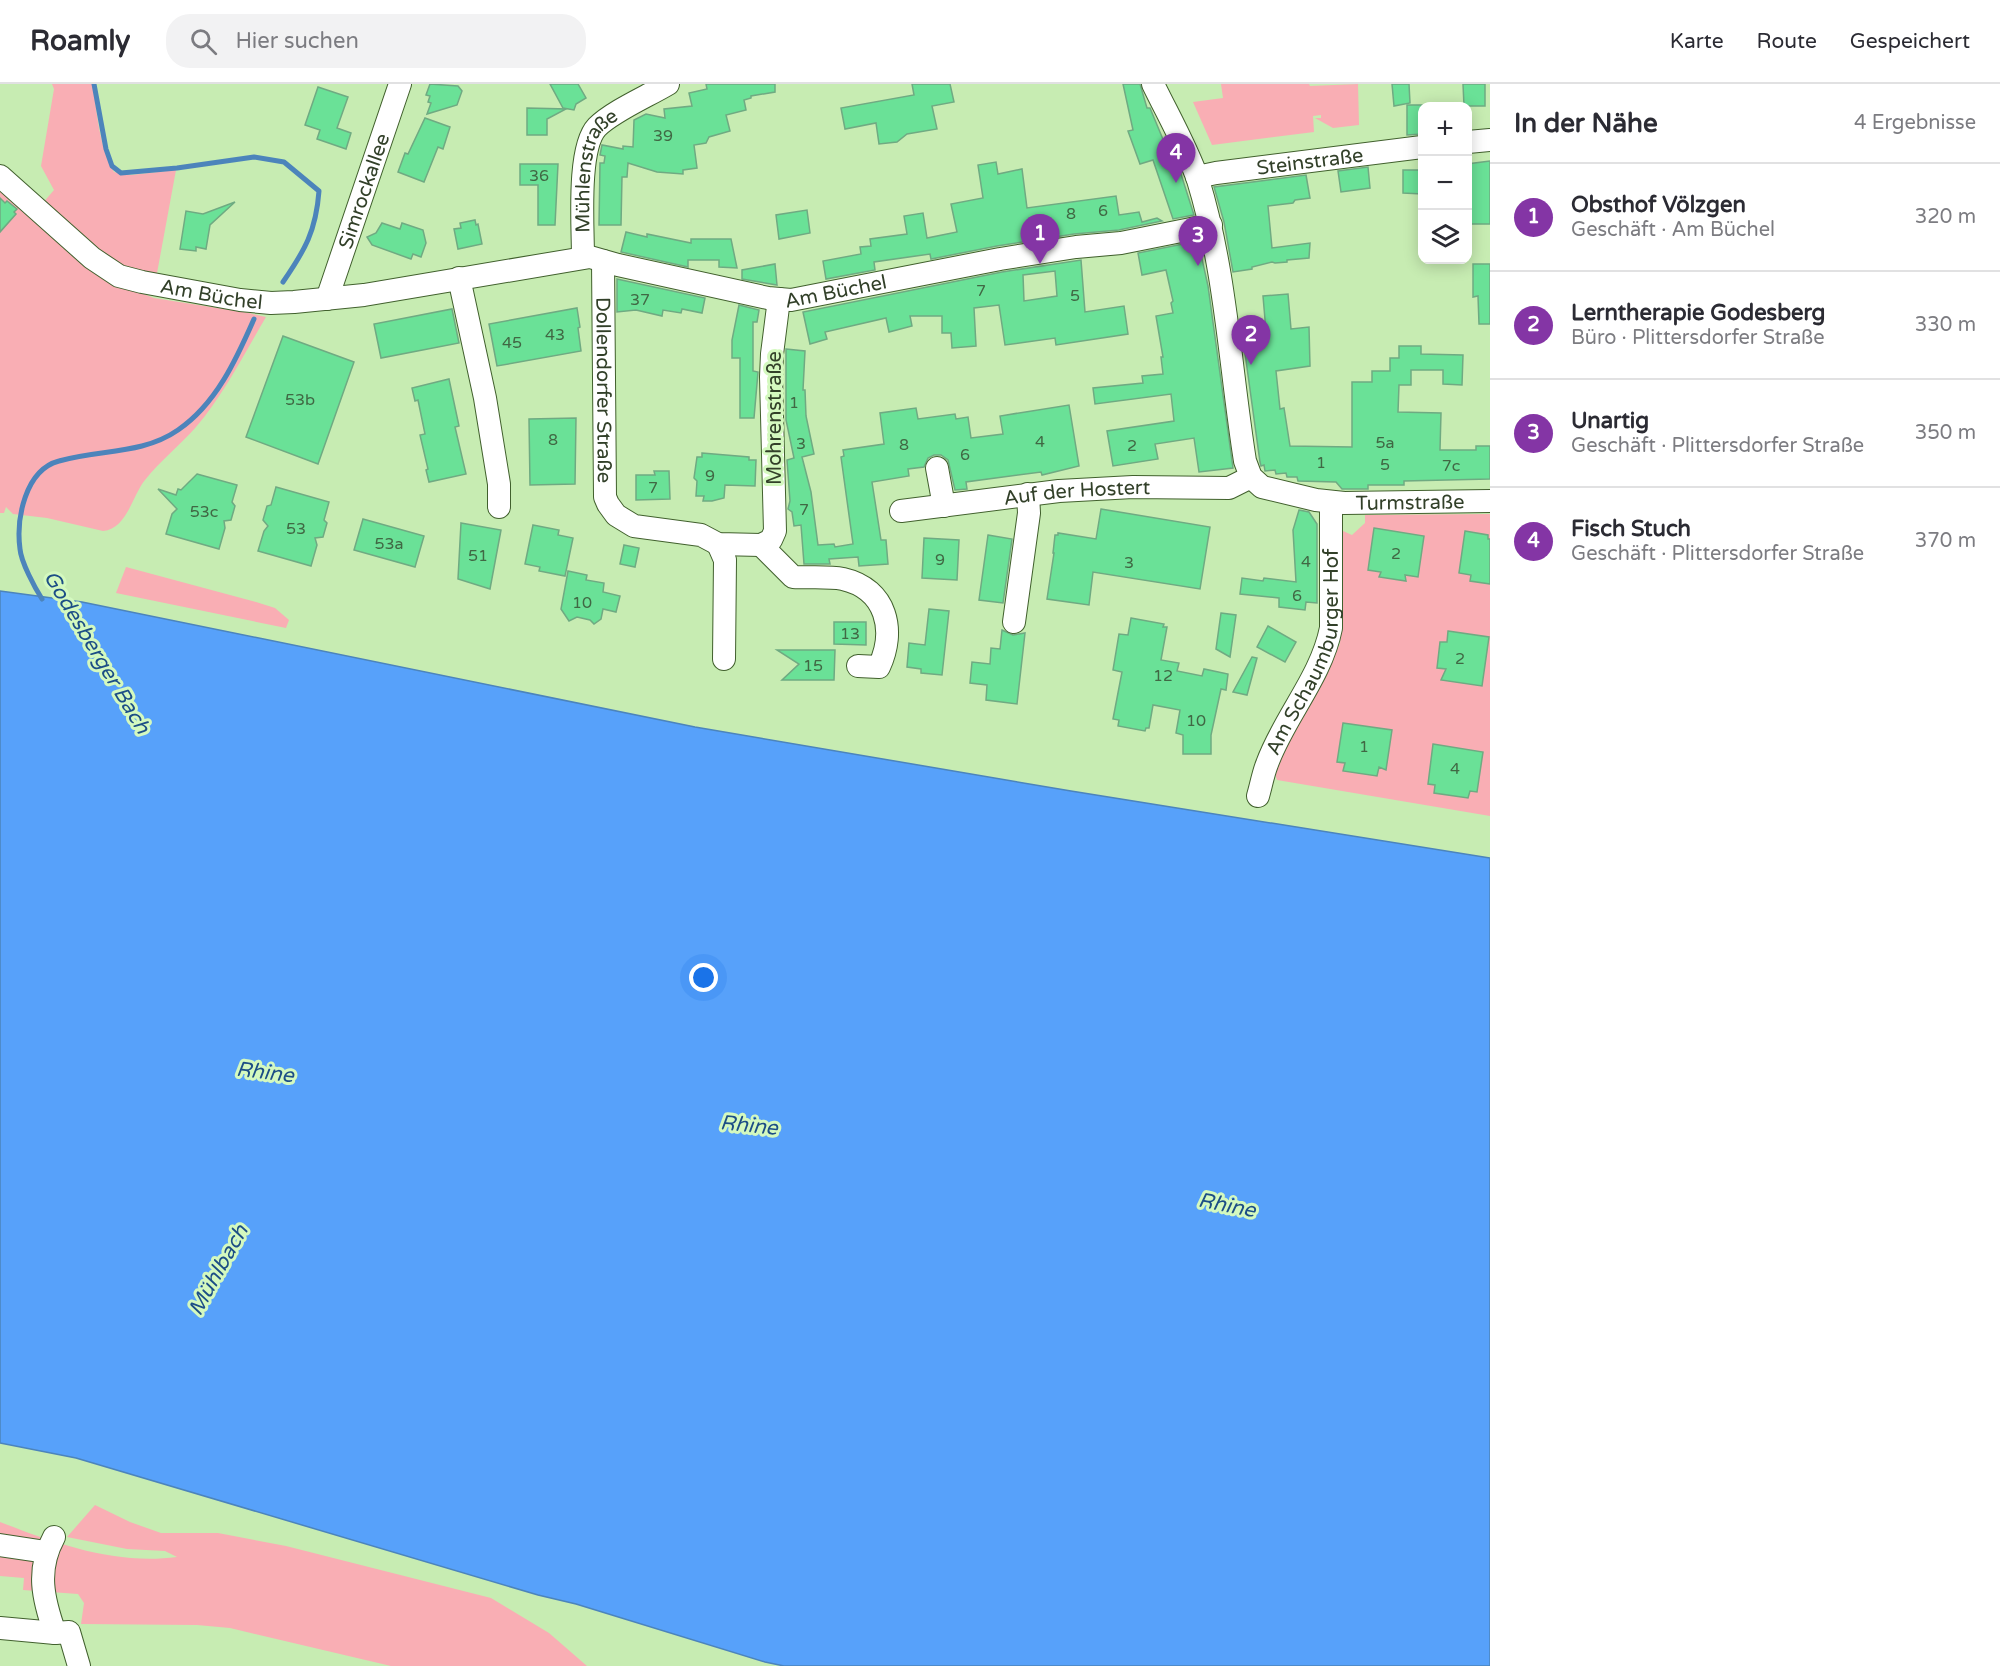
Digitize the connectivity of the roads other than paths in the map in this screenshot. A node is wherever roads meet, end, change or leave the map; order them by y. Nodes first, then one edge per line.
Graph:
1 (400, 84) edge
2 (668, 84) edge
3 (1153, 84) edge
4 (1490, 140) edge
5 (1472, 142) edge
6 (1418, 147) edge
7 (0, 176) edge
8 (1197, 177) junction
9 (1211, 225) junction
10 (593, 259) junction
11 (459, 278) junction
12 (327, 299) junction
13 (779, 299) junction
14 (937, 468) dead end
15 (1251, 477) junction
16 (1028, 494) junction
17 (1490, 501) edge
18 (1331, 502) junction
19 (944, 506) junction
20 (499, 507) dead end
21 (901, 511) dead end
22 (767, 541) junction
23 (718, 544) junction
24 (1014, 622) dead end
25 (724, 659) dead end
26 (858, 666) dead end
27 (1258, 796) dead end
28 (0, 1545) edge
29 (0, 1628) edge
30 (62, 1632) junction
31 (79, 1666) edge

1 - 12 street, Simrockallee
2 - 10 street, Mühlenstraße
3 - 8 street
4 - 5 street
6 - 8 street, Steinstraße
7 - 12 street, Am Büchel
8 - 9 street
9 - 13 street, Am Büchel
9 - 15 street
10 - 11 street, Am Büchel
10 - 13 street, Am Büchel
10 - 23 street, Dollendorfer Straße
11 - 12 street, Am Büchel
11 - 20 street
13 - 22 street, Mohrenstraße
14 - 19 street
15 - 16 street, Auf der Hostert
15 - 18 street, Turmstraße
16 - 19 street, Auf der Hostert
16 - 24 street
17 - 18 street, Turmstraße
18 - 27 street, Am Schaumburger Hof
19 - 21 street, Auf der Hostert
22 - 23 street, Dollendorfer Straße
22 - 26 street
23 - 25 street
28 - 30 street
29 - 30 street
30 - 31 street

